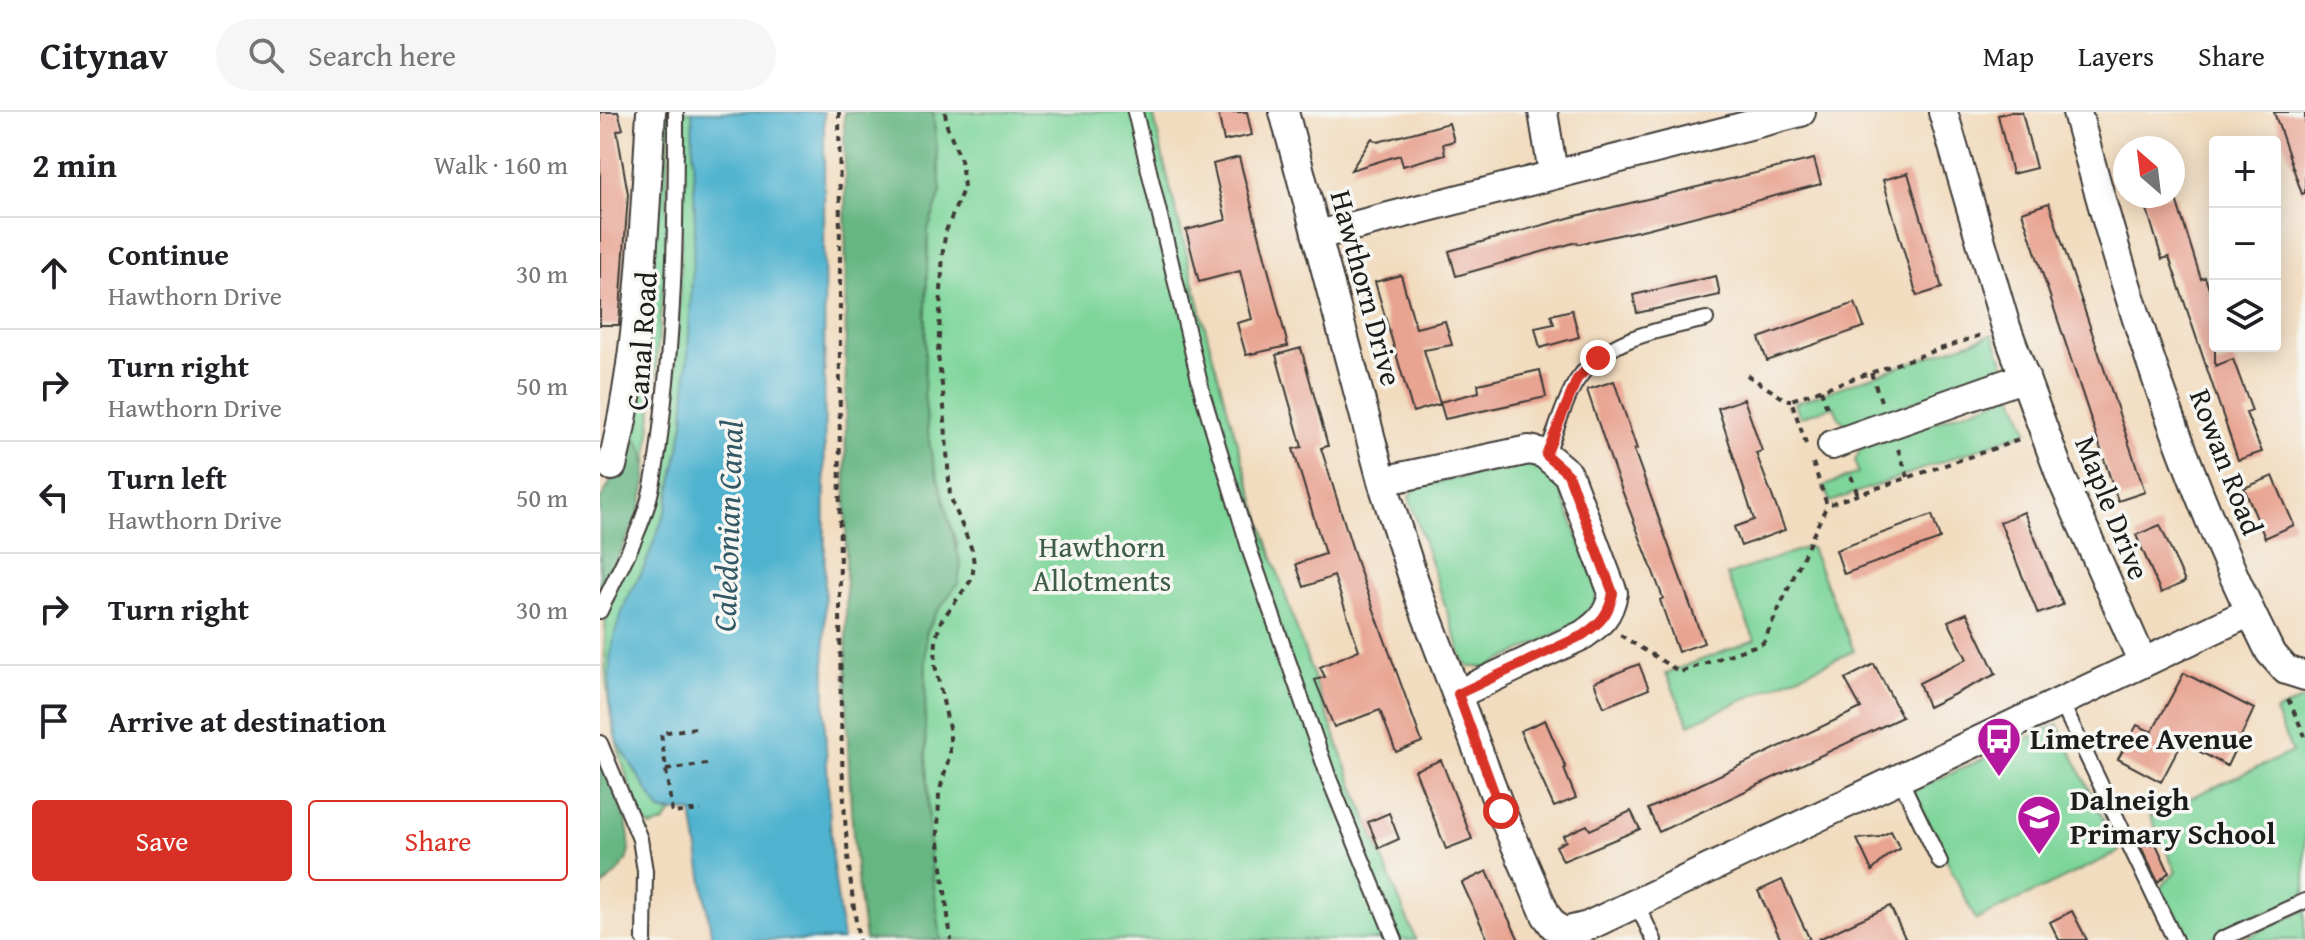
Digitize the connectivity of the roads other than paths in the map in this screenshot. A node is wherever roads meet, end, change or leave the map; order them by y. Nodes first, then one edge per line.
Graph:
1 (651, 112) edge
2 (676, 112) edge
3 (1135, 112) edge
4 (1284, 112) edge
5 (1543, 112) edge
6 (1801, 112) edge
7 (1943, 112) edge
8 (2077, 112) edge
9 (1553, 173) junction
10 (1318, 235) junction
11 (1706, 319) dead end
12 (2025, 377) junction
13 (1834, 443) road end
14 (1546, 455) junction
15 (612, 466) dead end
16 (1382, 481) junction
17 (600, 611) edge
18 (2250, 612) junction
19 (2143, 663) junction
20 (2295, 673) edge
21 (1458, 694) junction
22 (2061, 702) junction
23 (600, 743) edge
24 (1899, 777) junction
25 (1940, 862) dead end
26 (2305, 901) edge
27 (1636, 903) junction
28 (1562, 936) edge
29 (644, 940) edge
30 (1395, 940) edge
31 (1654, 940) edge
32 (2175, 940) edge
33 (2220, 940) edge

1 - 15 street
2 - 17 lane, Canal Road
3 - 30 lane
4 - 10 street, Hawthorn Drive
5 - 9 street
6 - 9 street
7 - 12 street, Maple Drive
8 - 18 street, Rowan Road
9 - 10 street
10 - 16 street, Hawthorn Drive
11 - 14 lane
12 - 13 street
12 - 19 street, Maple Drive
14 - 16 street
14 - 21 street
16 - 21 street, Hawthorn Drive
18 - 19 street
18 - 20 street, Rowan Road
19 - 22 street
21 - 28 street, Hawthorn Drive
22 - 24 street
22 - 32 lane
23 - 29 lane
24 - 25 lane
24 - 27 street
26 - 33 lane
27 - 28 street
27 - 31 lane

